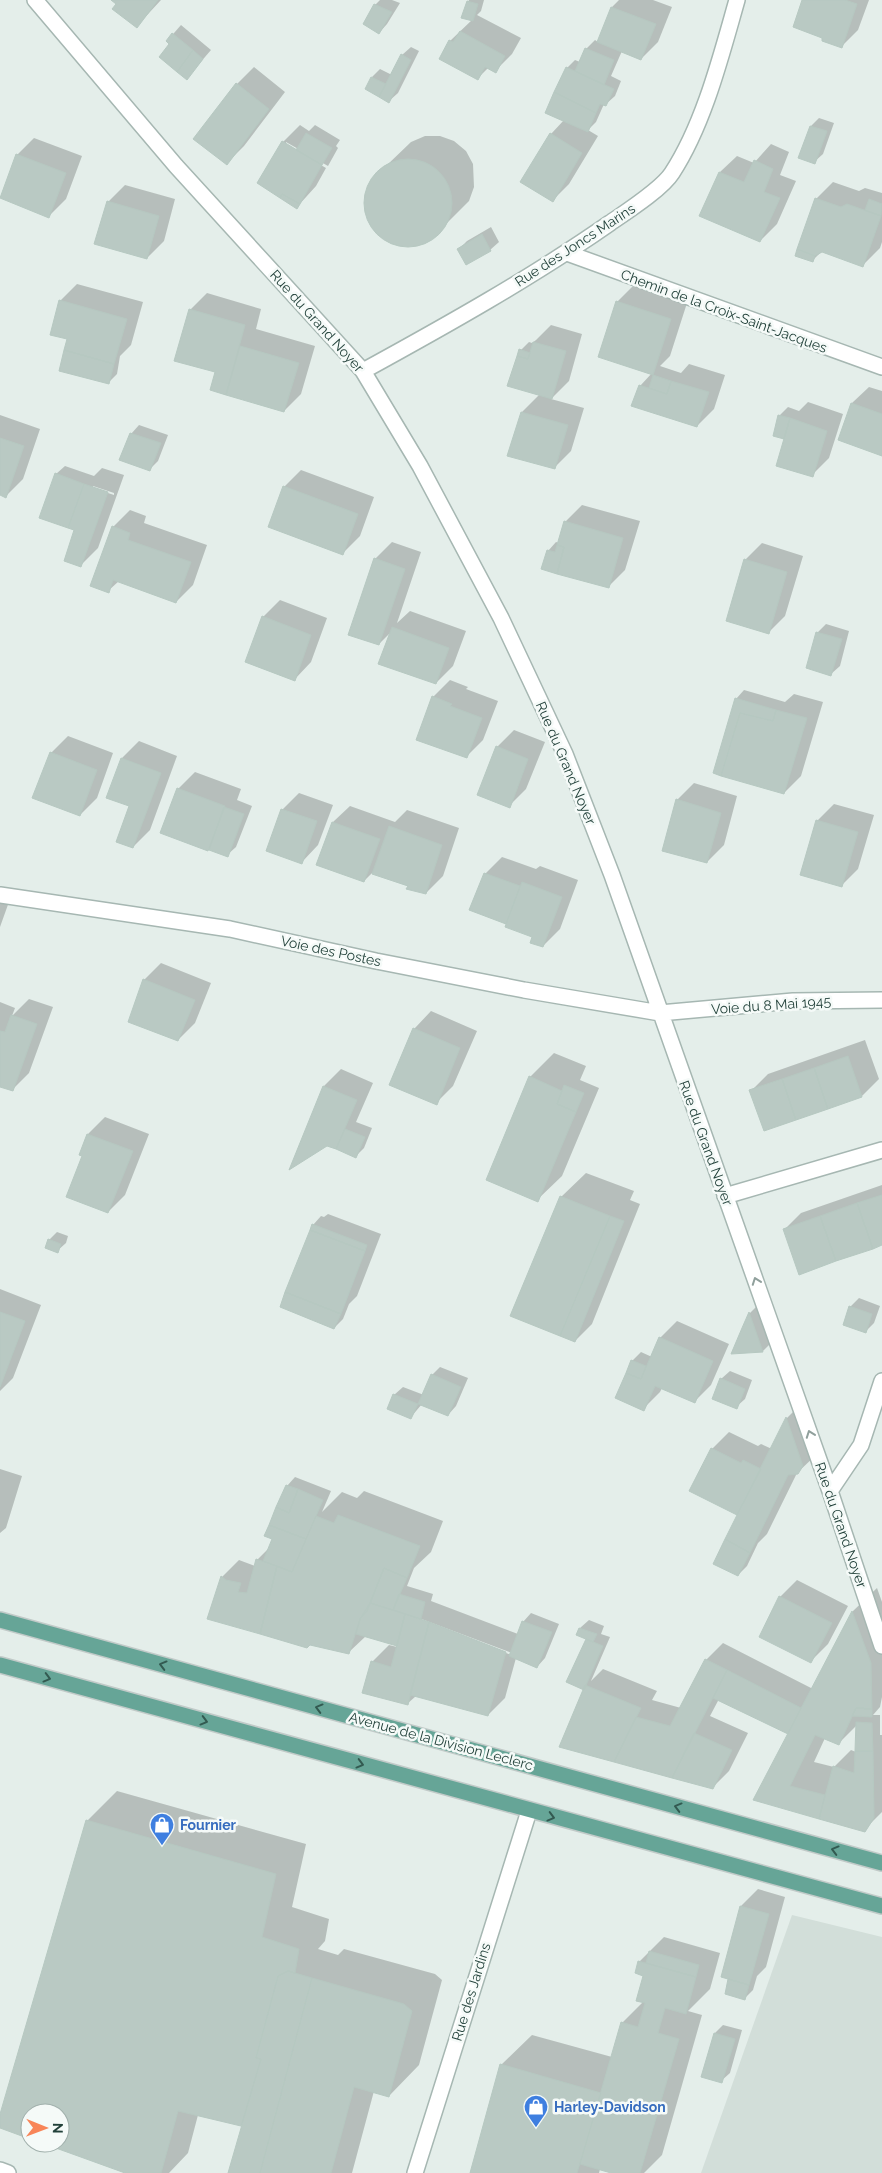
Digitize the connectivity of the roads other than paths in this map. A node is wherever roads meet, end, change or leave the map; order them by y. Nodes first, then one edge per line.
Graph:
1 (35, 0) edge
2 (738, 0) edge
3 (567, 253) junction
4 (882, 367) edge
5 (363, 371) junction
6 (0, 895) edge
7 (882, 1000) edge
8 (660, 1013) junction
9 (882, 1150) edge
10 (725, 1196) junction
11 (882, 1381) edge
12 (830, 1491) junction
13 (0, 1620) edge
14 (882, 1646) edge
15 (0, 1665) edge
16 (529, 1811) junction
17 (882, 1863) edge
18 (882, 1906) edge
19 (0, 2170) edge
20 (8, 2173) edge
21 (415, 2173) edge

1 - 5 street, Rue du Grand Noyer
2 - 3 street, Rue des Joncs Marins
3 - 4 street, Chemin de la Croix-Saint-Jacques
3 - 5 street, Rue des Joncs Marins
5 - 8 street, Rue du Grand Noyer
6 - 8 street, Voie des Postes
7 - 8 street, Voie du 8 Mai 1945
8 - 10 street, Rue du Grand Noyer
9 - 10 street
12 -> 10 street, Rue du Grand Noyer
11 - 12 street
12 - 14 street, Rue du Grand Noyer
17 -> 13 main road, Avenue de la Division Leclerc
15 -> 16 main road
16 -> 18 main road
16 - 21 street, Rue des Jardins
19 - 20 street

